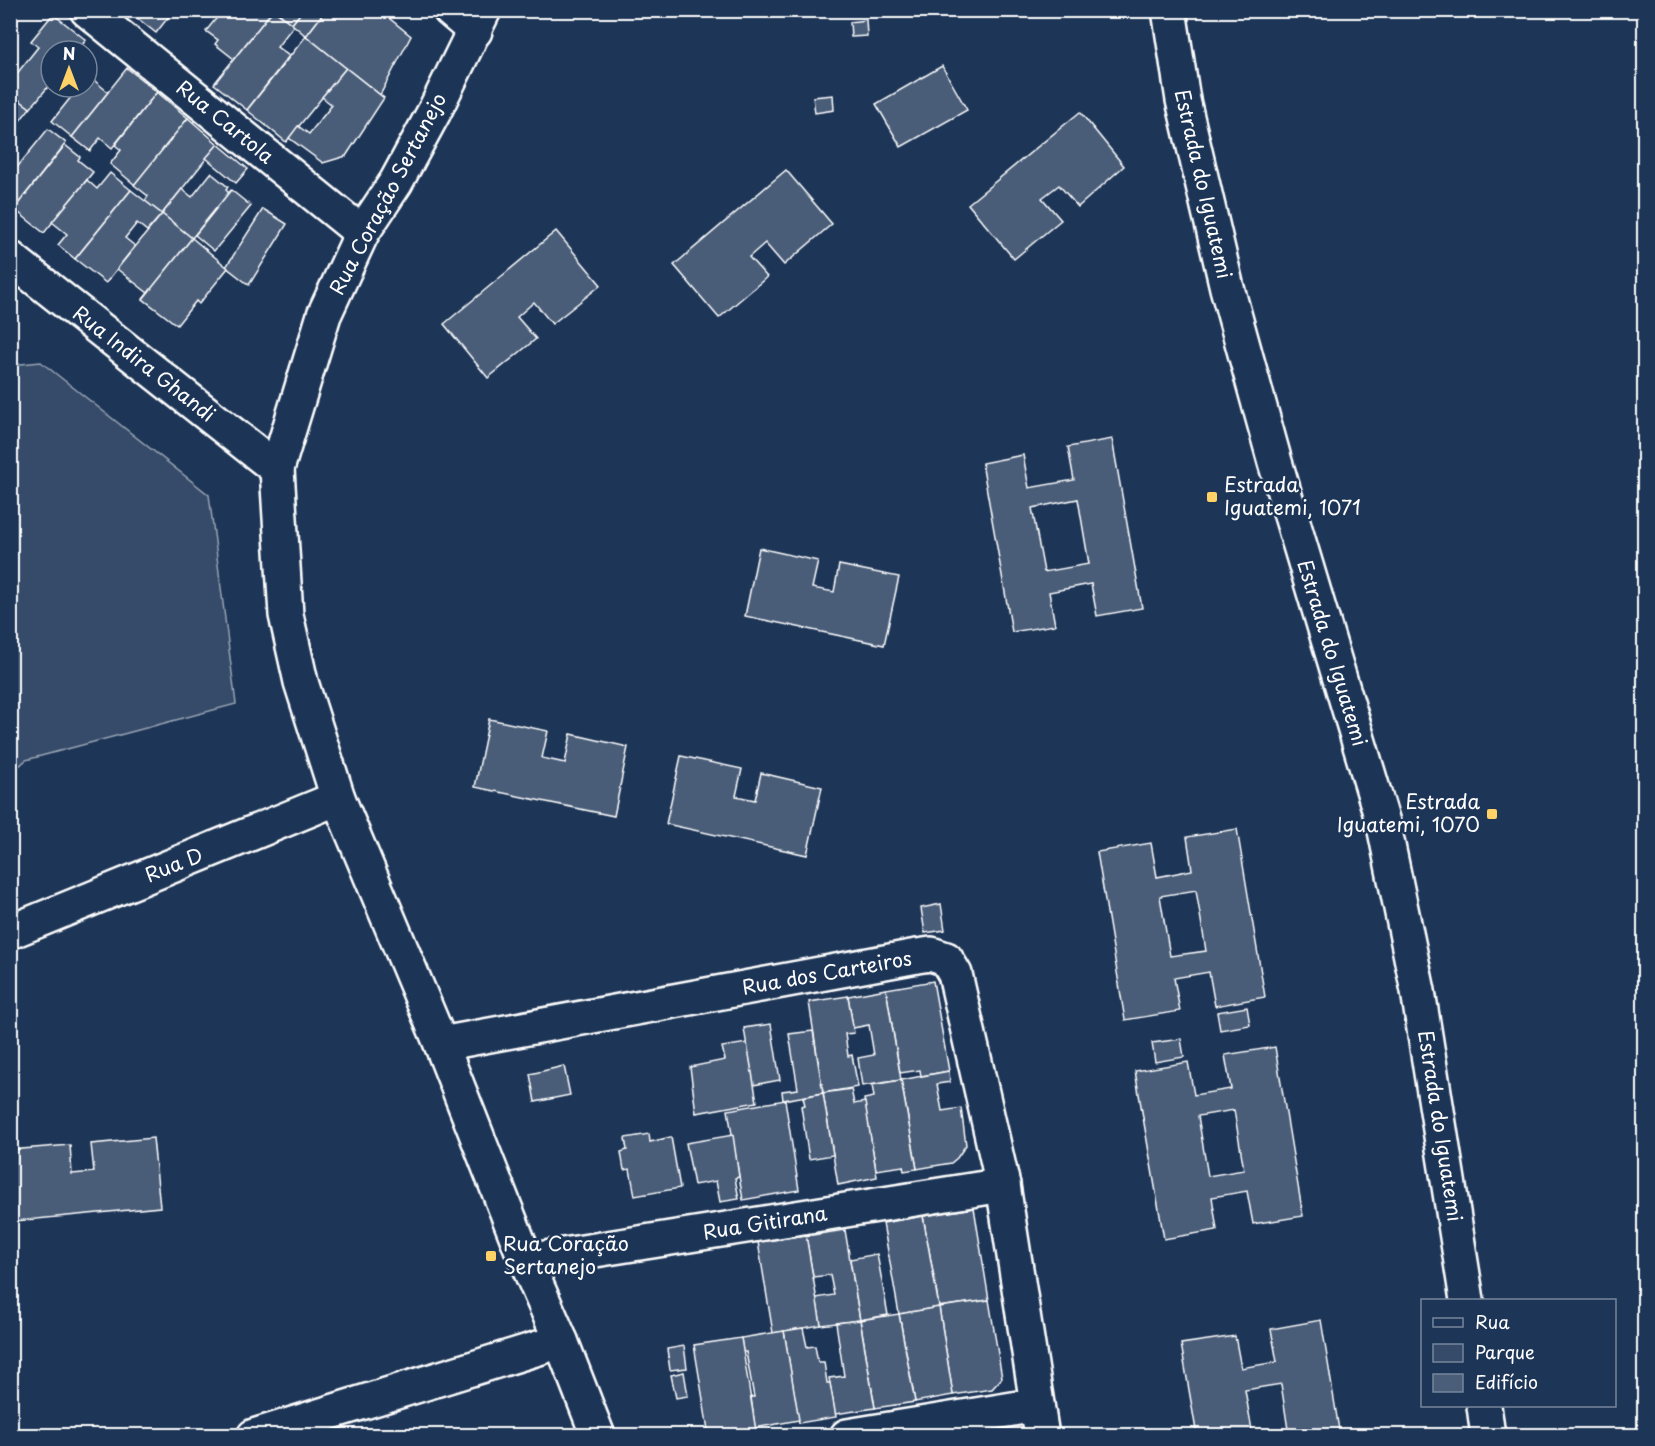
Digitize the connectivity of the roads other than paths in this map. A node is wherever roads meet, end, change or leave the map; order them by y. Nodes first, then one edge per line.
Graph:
1 (87, 10) edge
2 (450, 10) edge
3 (1169, 10) edge
4 (479, 21) edge
5 (362, 233) junction
6 (10, 258) edge
7 (277, 469) junction
8 (338, 798) junction
9 (10, 932) edge
10 (441, 1044) junction
11 (1003, 1185) junction
12 (526, 1262) junction
13 (1467, 1299) edge
14 (561, 1341) junction
15 (1484, 1407) edge
16 (1040, 1420) edge
17 (254, 1436) edge
18 (598, 1436) edge
19 (847, 1436) edge
20 (1488, 1436) edge

1 - 5 street, Rua Cartola
2 - 4 street
3 - 13 street, Estrada do Iguatemi
4 - 5 street, Rua Coração Sertanejo
5 - 7 street, Rua Coração Sertanejo
6 - 7 street, Rua Indira Ghandi
7 - 8 street, Rua Coração Sertanejo
8 - 9 street, Rua D
8 - 10 street, Rua Coração Sertanejo
10 - 11 street, Rua dos Carteiros
10 - 12 street, Rua Coração Sertanejo
11 - 12 street, Rua Gitirana
11 - 16 street, Rua dos Carteiros
12 - 14 street, Rua Coração Sertanejo
14 - 17 street
14 - 18 street, Rua Coração Sertanejo
15 - 20 street
16 - 19 street

